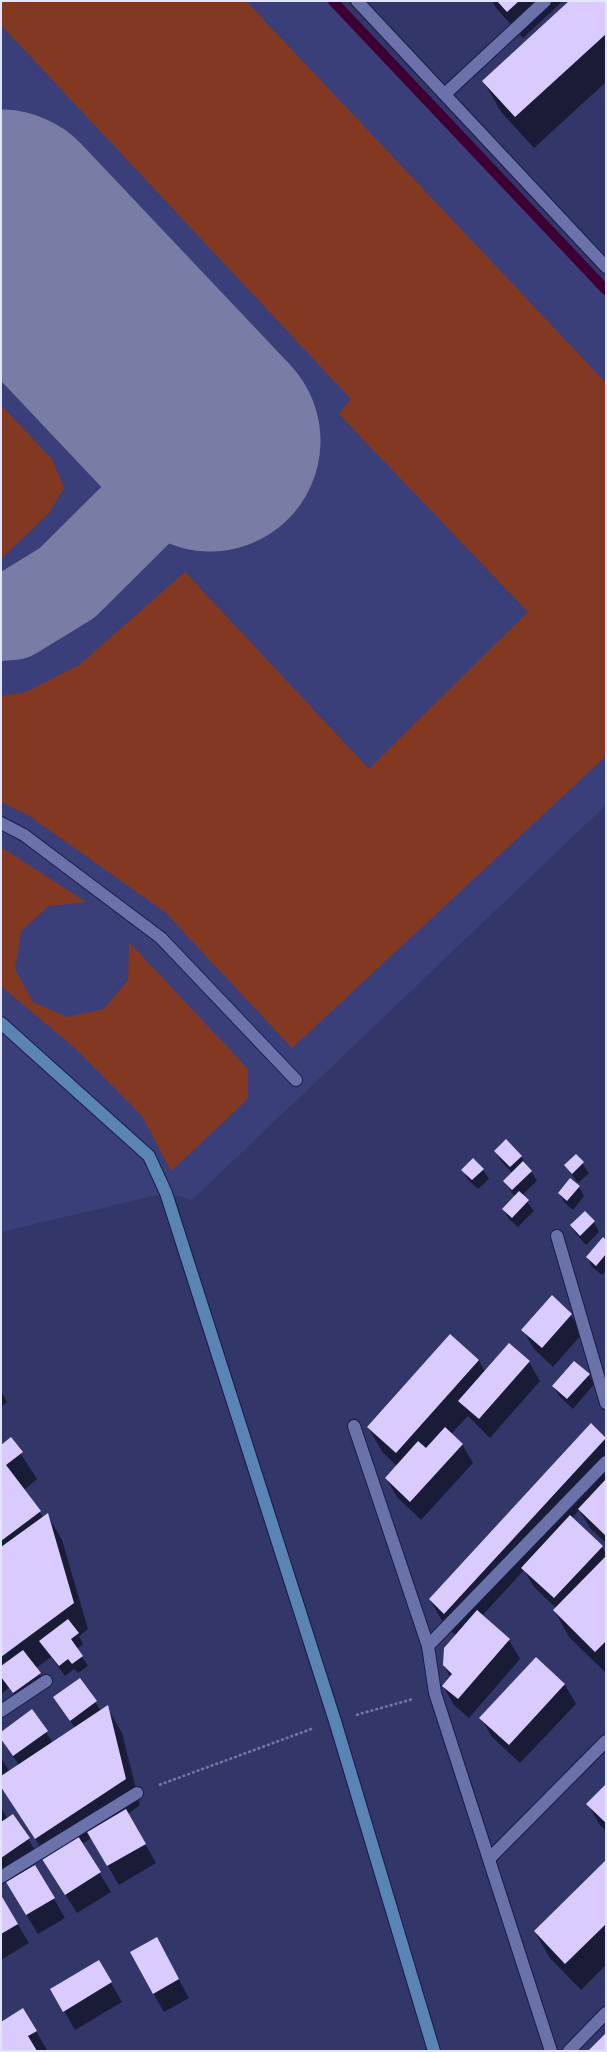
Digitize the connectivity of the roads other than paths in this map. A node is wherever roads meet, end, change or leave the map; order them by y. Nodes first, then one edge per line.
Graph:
1 (358, 1) edge
2 (545, 1) edge
3 (445, 94) junction
4 (606, 267) edge
5 (1, 823) edge
6 (1, 1023) edge
7 (296, 1080) dead end
8 (557, 1236) dead end
9 (606, 1403) edge
10 (354, 1426) dead end
11 (606, 1462) edge
12 (428, 1646) junction
13 (46, 1681) dead end
14 (1, 1711) edge
15 (606, 1741) edge
16 (137, 1793) road end
17 (489, 1858) junction
18 (1, 1877) edge
19 (606, 2013) edge
20 (434, 2051) edge
21 (551, 2051) edge
22 (569, 2051) edge

1 - 3 street
2 - 3 street
3 - 4 street
5 - 7 street
6 - 20 street
8 - 9 street
10 - 12 street
11 - 12 street
12 - 17 street
13 - 14 street
15 - 17 street
16 - 18 street
17 - 21 street
19 - 22 street

